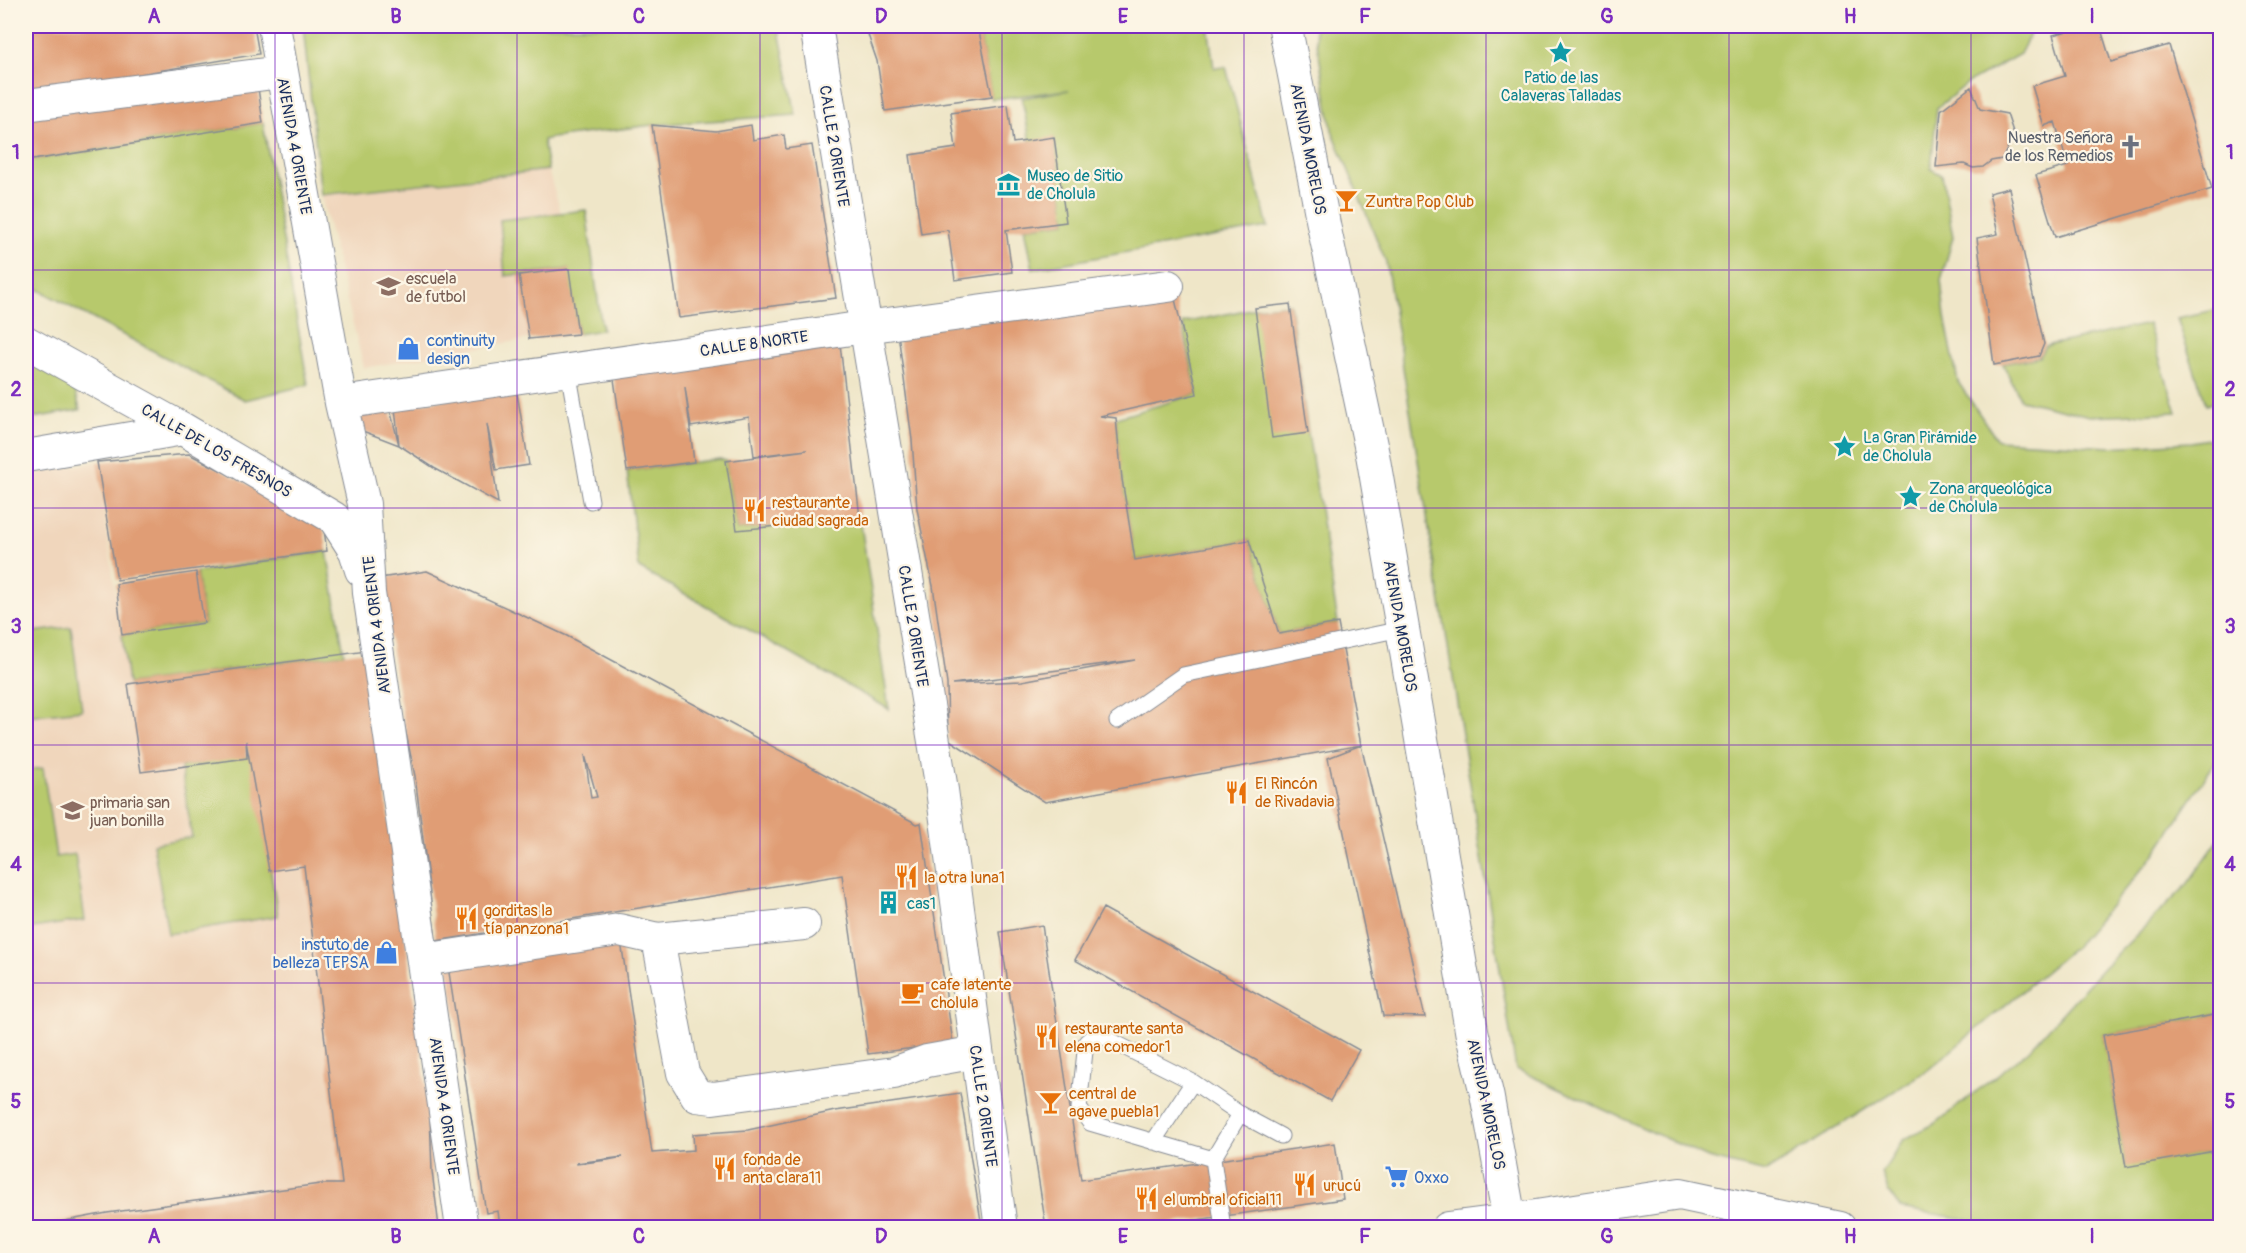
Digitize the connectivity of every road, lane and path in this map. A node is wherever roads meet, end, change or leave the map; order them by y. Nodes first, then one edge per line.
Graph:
1 (274, 26) edge
2 (816, 26) edge
3 (1285, 26) edge
4 (1298, 26) edge
5 (281, 72) junction
6 (1298, 89) junction
7 (26, 105) edge
8 (1168, 286) dead end
9 (865, 327) junction
10 (26, 342) edge
11 (568, 370) junction
12 (341, 403) junction
13 (183, 429) junction
14 (26, 456) edge
15 (591, 501) dead end
16 (369, 593) junction
17 (1401, 629) junction
18 (1116, 721) dead end
19 (804, 924) dead end
20 (658, 939) junction
21 (423, 960) junction
22 (977, 1052) junction
23 (1193, 1082) junction
24 (1240, 1114) junction
25 (1281, 1136) dead end
26 (1153, 1142) junction
27 (1214, 1159) junction
28 (1511, 1224) edge
29 (462, 1227) edge
30 (1001, 1227) edge
31 (1223, 1227) edge
32 (1448, 1227) edge
33 (1840, 1227) edge

1 - 5 street, AVENIDA 4 ORIENTE
2 - 9 street, CALLE 2 ORIENTE
3 - 6 main road, AVENIDA MORELOS
4 - 6 lane
5 - 7 street
5 - 12 street, AVENIDA 4 ORIENTE
6 - 17 main road, AVENIDA MORELOS
8 - 9 street, CALLE 8 NORTE
9 - 11 street, CALLE 8 NORTE
9 - 22 street, CALLE 2 ORIENTE
10 - 13 street, CALLE DE LOS FRESNOS
11 - 12 street, CALLE 8 NORTE
11 - 15 lane
12 - 16 street, AVENIDA 4 ORIENTE
13 - 14 street
13 - 16 street, CALLE DE LOS FRESNOS
16 - 21 street, AVENIDA 4 ORIENTE
17 - 18 lane
17 - 28 main road, AVENIDA MORELOS
19 - 20 street
20 - 21 street
20 - 22 street
21 - 29 street, AVENIDA 4 ORIENTE
22 - 30 street, CALLE 2 ORIENTE
23 - 24 lane
23 - 26 lane
23 - 26 lane
24 - 25 lane
24 - 27 lane
26 - 27 lane
27 - 31 lane
28 - 32 street
28 - 33 street

